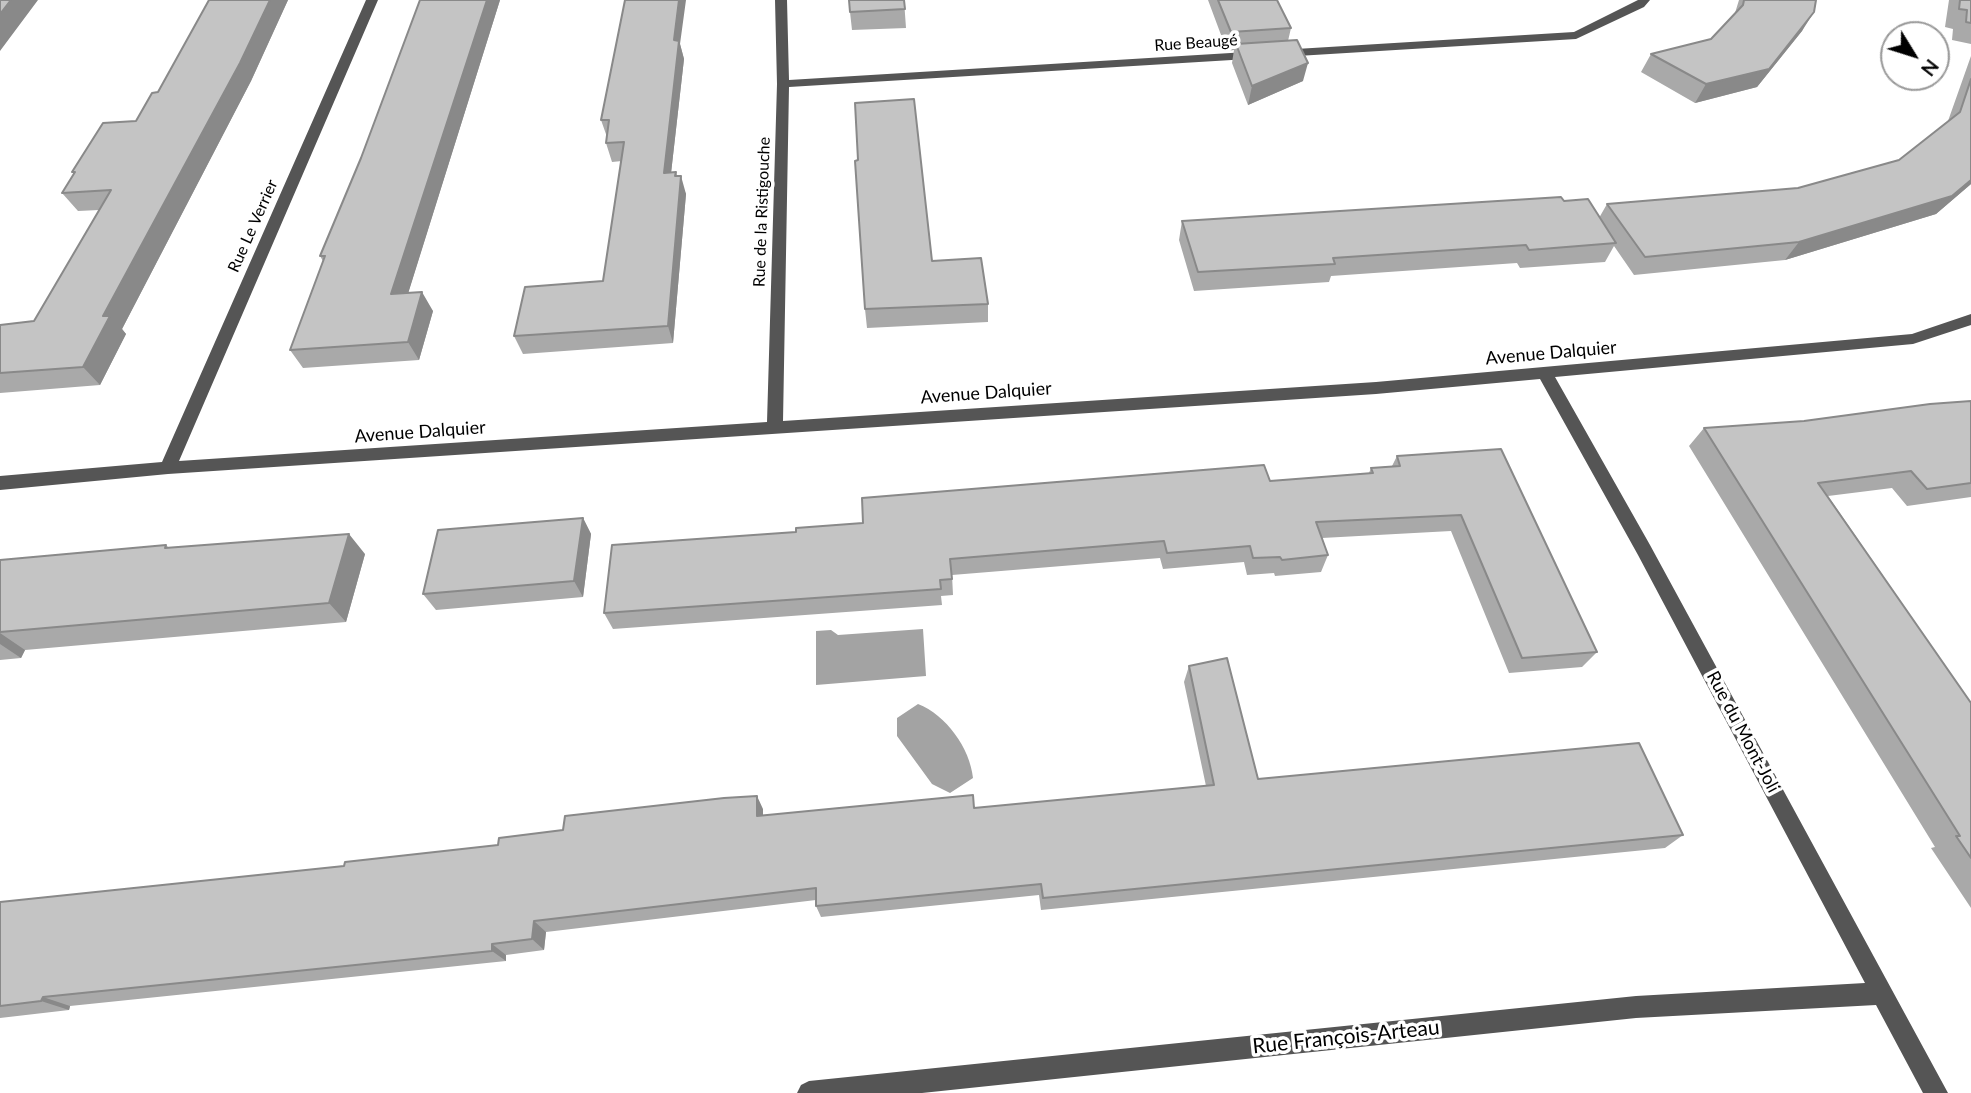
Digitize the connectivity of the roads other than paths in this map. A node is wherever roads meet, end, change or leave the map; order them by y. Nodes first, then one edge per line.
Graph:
1 (372, 0) edge
2 (781, 0) edge
3 (1644, 0) edge
4 (783, 84) junction
5 (1971, 320) edge
6 (1545, 374) junction
7 (775, 426) junction
8 (168, 468) junction
9 (0, 483) edge
10 (1884, 993) junction
11 (809, 1093) edge
12 (1936, 1093) edge

1 - 8 street, Rue Le Verrier
2 - 4 street, Rue de la Ristigouche
3 - 4 street, Rue Beaugé
4 - 7 street, Rue de la Ristigouche
5 - 6 street, Avenue Dalquier
6 - 7 street, Avenue Dalquier
6 - 10 street, Rue du Mont-Joli
7 - 8 street, Avenue Dalquier
8 - 9 street, Avenue Dalquier
10 - 11 street, Rue François-Arteau
10 - 12 street, Rue du Mont-Joli

